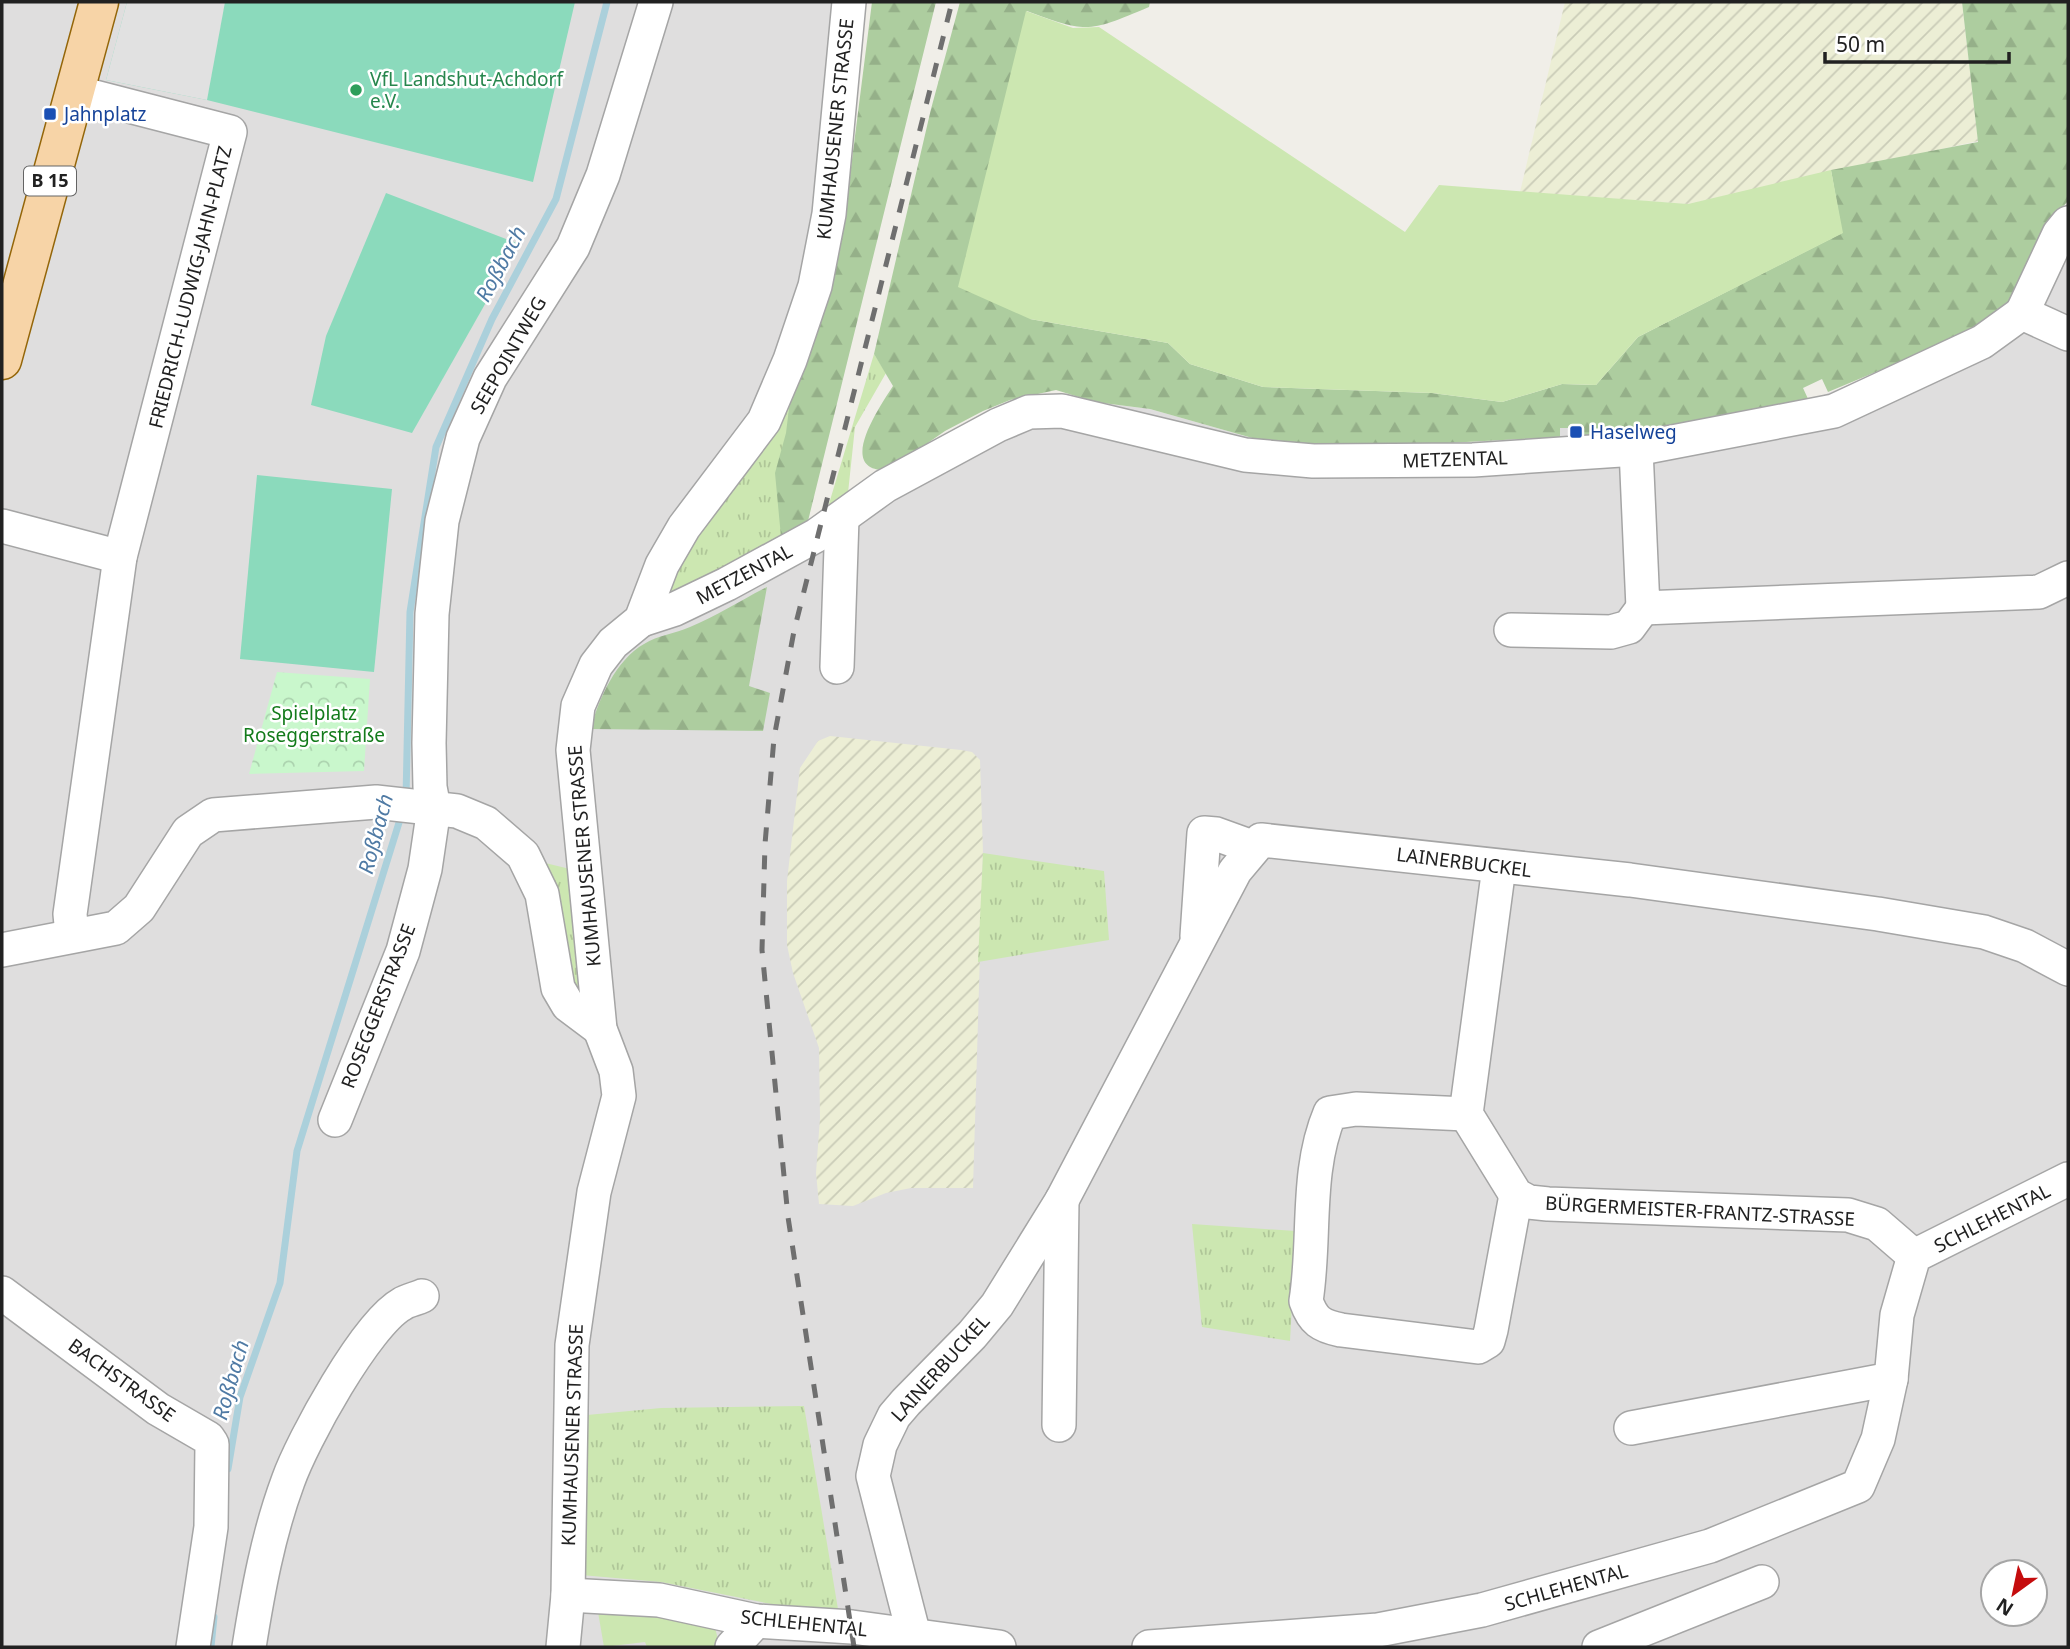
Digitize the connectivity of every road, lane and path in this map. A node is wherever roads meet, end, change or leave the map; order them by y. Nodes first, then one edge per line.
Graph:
1 (99, 2) edge
2 (656, 2) edge
3 (849, 2) edge
4 (75, 92) junction
5 (2068, 223) edge
6 (2022, 313) junction
7 (2068, 334) edge
8 (2, 360) edge
9 (1636, 449) junction
10 (842, 518) junction
11 (2, 526) edge
12 (120, 557) junction
13 (2068, 578) edge
14 (1643, 608) junction
15 (641, 620) junction
16 (1511, 630) dead end
17 (837, 667) dead end
18 (427, 808) junction
19 (1252, 847) junction
20 (1499, 867) junction
21 (72, 935) junction
22 (1197, 942) junction
23 (2, 950) edge
24 (2068, 969) edge
25 (600, 1029) junction
26 (1466, 1114) junction
27 (335, 1119) dead end
28 (2068, 1179) edge
29 (1516, 1195) junction
30 (1062, 1200) junction
31 (1914, 1256) junction
32 (2, 1293) edge
33 (422, 1296) dead end
34 (1891, 1379) junction
35 (1059, 1425) dead end
36 (1631, 1428) dead end
37 (1762, 1582) dead end
38 (568, 1595) junction
39 (756, 1621) junction
40 (914, 1641) edge
41 (193, 1647) edge
42 (248, 1647) edge
43 (563, 1647) edge
44 (732, 1647) edge
45 (999, 1647) edge
46 (1149, 1647) edge
47 (1599, 1647) edge

1 - 4 main road, B 15
2 - 18 street, SEEPOINTWEG
3 - 15 street, KUMHAUSENER STRASSE
4 - 8 main road, B 15
4 - 12 street, FRIEDRICH-LUDWIG-JAHN-PLATZ
5 - 6 street
6 - 7 street
6 - 9 street, METZENTAL
9 - 10 street, METZENTAL
9 - 14 street
10 - 15 street, METZENTAL
10 - 17 street
11 - 12 street
12 - 21 street, FRIEDRICH-LUDWIG-JAHN-PLATZ
13 - 14 street
14 - 16 street
15 - 25 street, KUMHAUSENER STRASSE
18 - 21 street
18 - 25 street
18 - 27 street, ROSEGGERSTRASSE
19 - 20 street, LAINERBUCKEL
19 - 22 street, LAINERBUCKEL
19 - 22 street
20 - 24 street, LAINERBUCKEL
20 - 26 street
21 - 23 street
22 - 30 street, LAINERBUCKEL
25 - 38 street, KUMHAUSENER STRASSE
26 - 29 street
26 - 29 street
28 - 31 street, SCHLEHENTAL
29 - 31 street, BÜRGERMEISTER-FRANTZ-STRASSE
30 - 35 street, LAINERBUCKEL
30 - 40 street, LAINERBUCKEL
31 - 34 street, SCHLEHENTAL
32 - 41 street, BACHSTRASSE
33 - 42 street
34 - 36 street
34 - 46 street, SCHLEHENTAL
37 - 47 street
38 - 39 street, SCHLEHENTAL
38 - 43 street, KUMHAUSENER STRASSE
39 - 40 street, SCHLEHENTAL
39 - 44 street
40 - 45 street, SCHLEHENTAL

